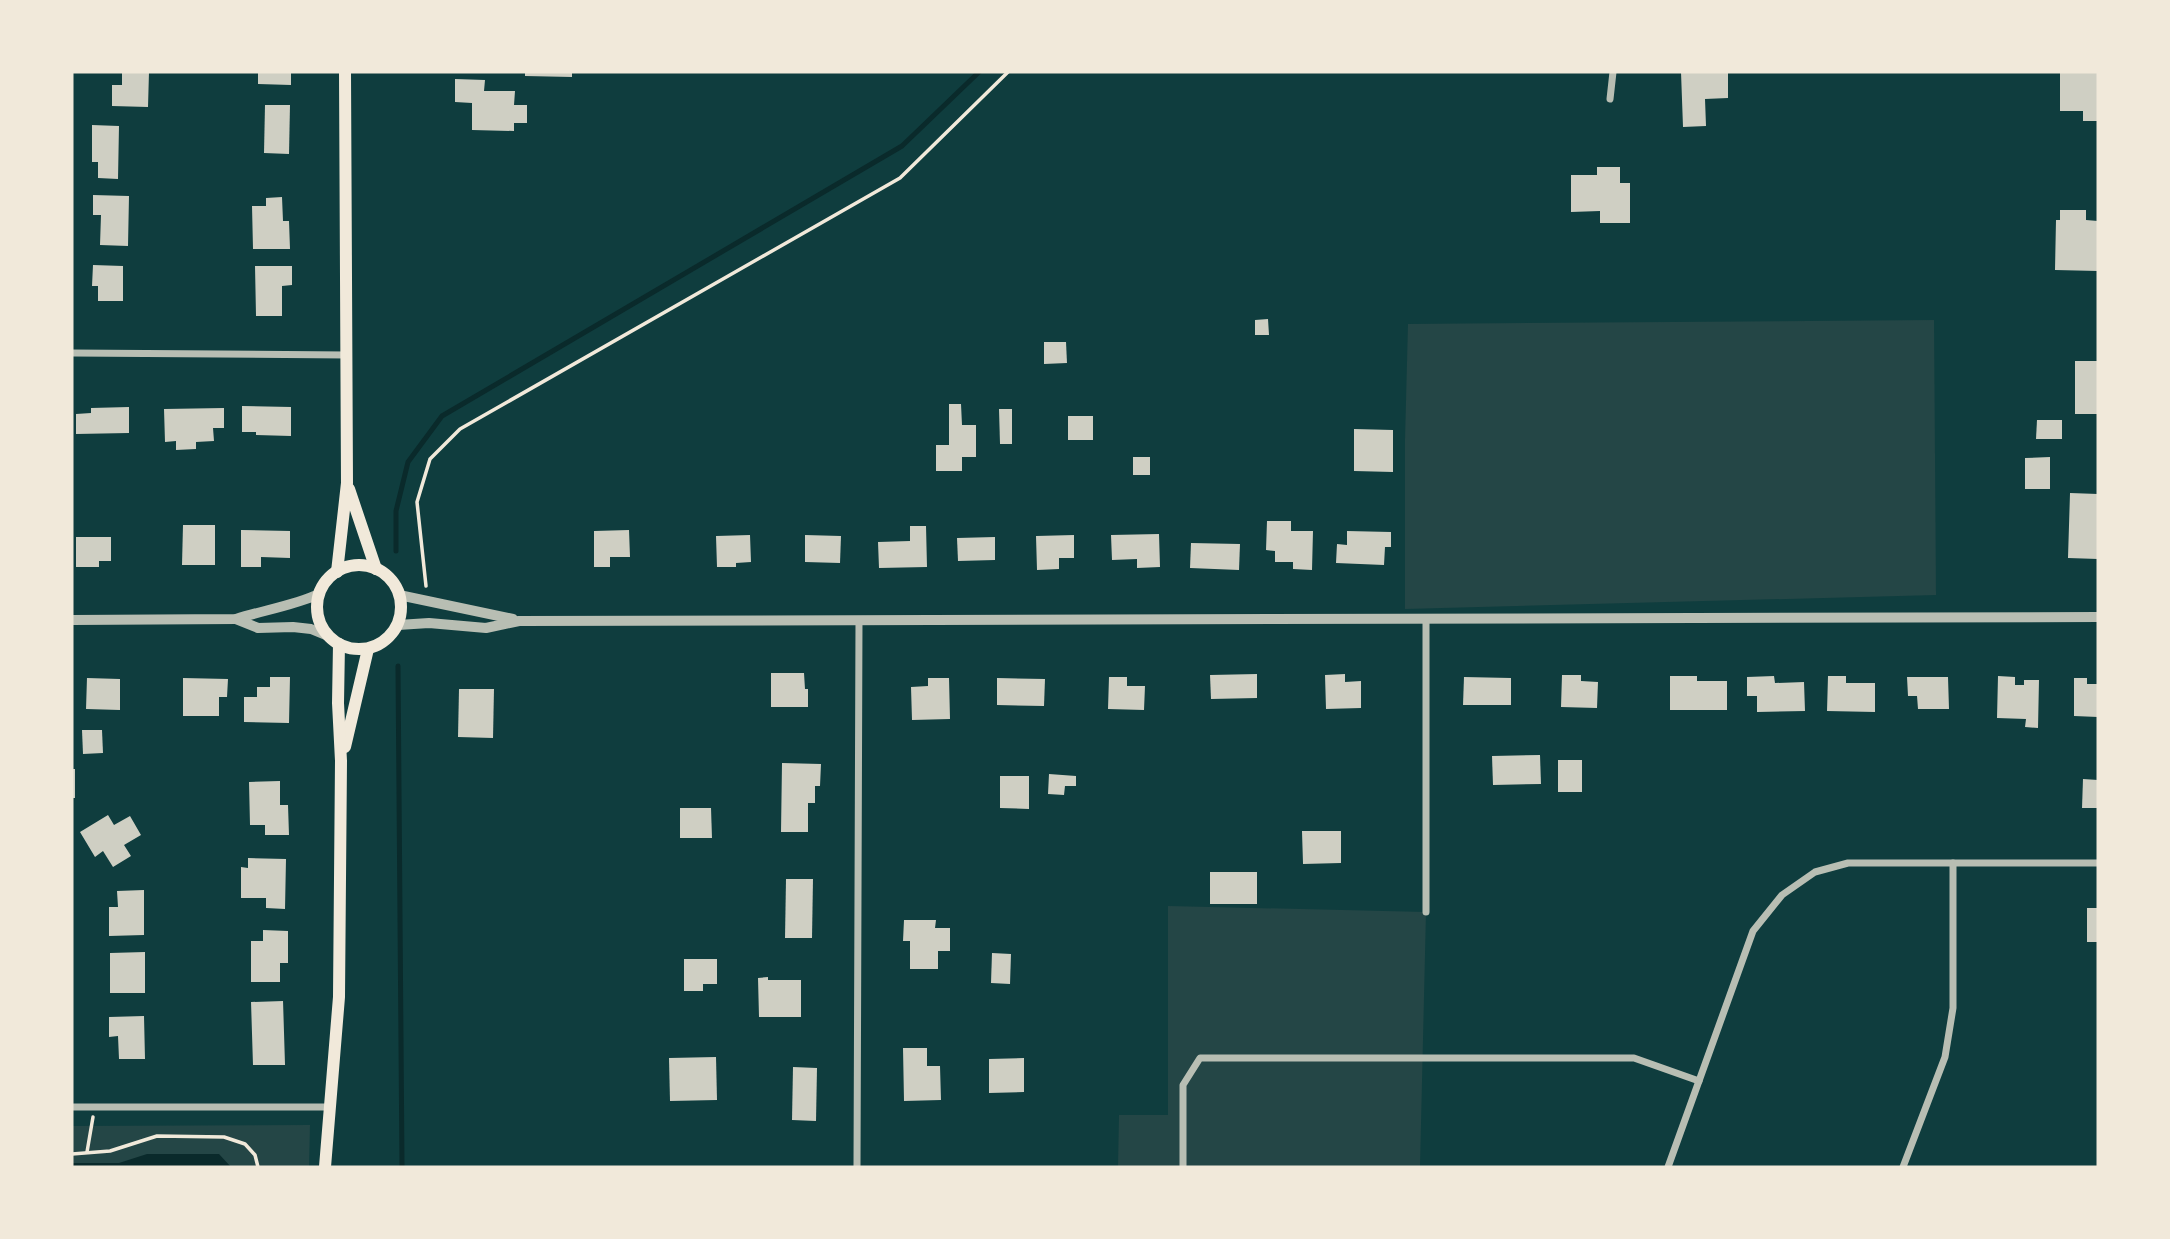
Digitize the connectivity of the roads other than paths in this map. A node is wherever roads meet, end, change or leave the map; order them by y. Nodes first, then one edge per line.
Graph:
1 (345, 72) edge
2 (1613, 72) edge
3 (1609, 99) dead end
4 (72, 354) edge
5 (347, 355) junction
6 (347, 482) junction
7 (376, 569) junction
8 (337, 572) junction
9 (319, 594) junction
10 (399, 595) junction
11 (2098, 617) edge
12 (236, 619) junction
13 (72, 620) edge
14 (859, 620) junction
15 (1426, 620) junction
16 (519, 621) junction
17 (398, 625) junction
18 (333, 640) junction
19 (368, 649) junction
20 (341, 761) junction
21 (1953, 863) junction
22 (2098, 863) edge
23 (1426, 912) dead end
24 (1699, 1081) junction
25 (72, 1107) edge
26 (330, 1107) junction
27 (325, 1167) edge
28 (857, 1167) edge
29 (1183, 1167) edge
30 (1668, 1167) edge
31 (1903, 1167) edge

1 - 5 main road
2 - 3 street
4 - 5 street
5 - 6 main road
6 - 7 main road
6 - 8 main road
7 - 8 main road
7 - 10 main road
8 - 9 main road
9 - 12 street
9 - 18 main road
10 - 16 street
10 - 17 main road
11 - 15 street
12 - 13 street
12 - 18 street
14 - 15 street
14 - 16 street
14 - 28 street
15 - 23 street
16 - 17 street
17 - 19 main road
18 - 19 main road
18 - 20 main road
19 - 20 main road
20 - 26 main road
21 - 22 street
21 - 24 street
21 - 31 street
24 - 29 street
24 - 30 street
25 - 26 street
26 - 27 main road

